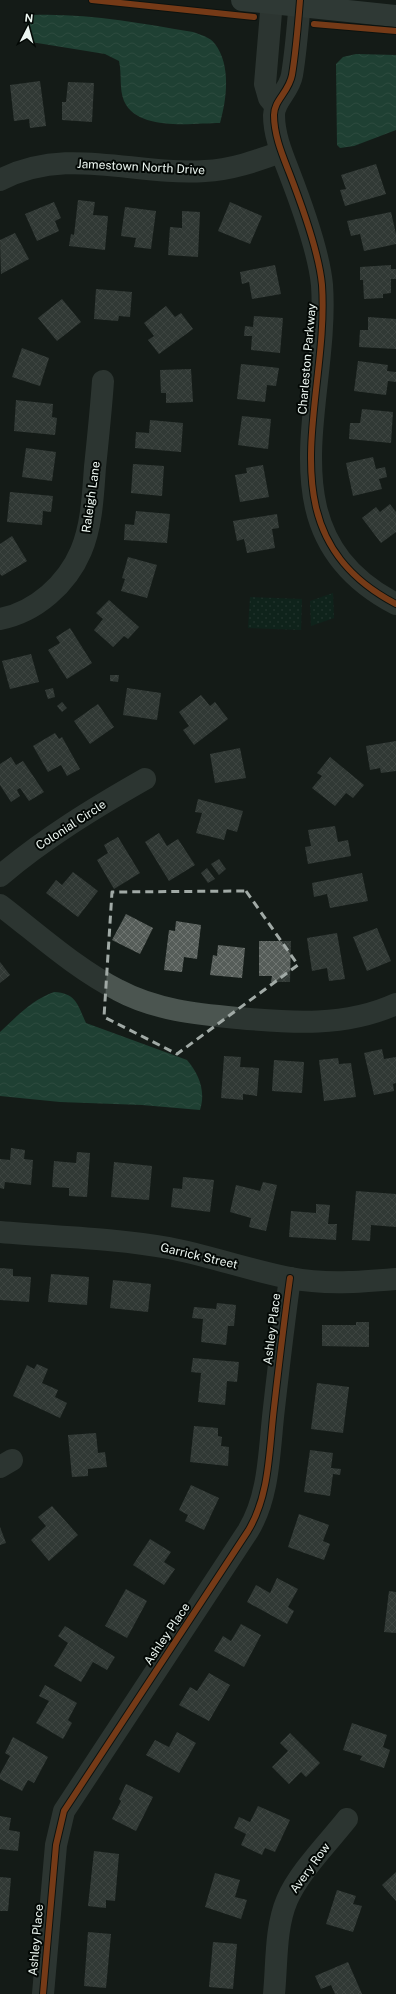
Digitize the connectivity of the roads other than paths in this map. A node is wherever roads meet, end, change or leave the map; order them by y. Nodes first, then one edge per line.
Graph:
1 (242, 0) edge
2 (272, 2) edge
3 (299, 3) edge
4 (396, 16) edge
5 (275, 105) junction
6 (281, 152) junction
7 (0, 180) edge
8 (103, 381) dead end
9 (396, 604) edge
10 (0, 619) edge
11 (145, 779) dead end
12 (0, 876) edge
13 (0, 905) edge
14 (396, 1004) edge
15 (0, 1232) edge
16 (290, 1278) junction
17 (396, 1279) edge
18 (347, 1819) dead end
19 (43, 1994) edge
20 (274, 1994) edge

1 - 2 main road
2 - 3 main road
2 - 5 street, Charleston Parkway
3 - 4 main road
3 - 5 street
5 - 6 street, Charleston Parkway
6 - 7 street, Jamestown North Drive
6 - 9 street, Charleston Parkway
8 - 10 street, Raleigh Lane
11 - 12 street, Colonial Circle
13 - 14 street
15 - 16 street, Garrick Street
16 - 17 street, Garrick Street
16 - 19 street, Ashley Place
18 - 20 street, Avery Row

